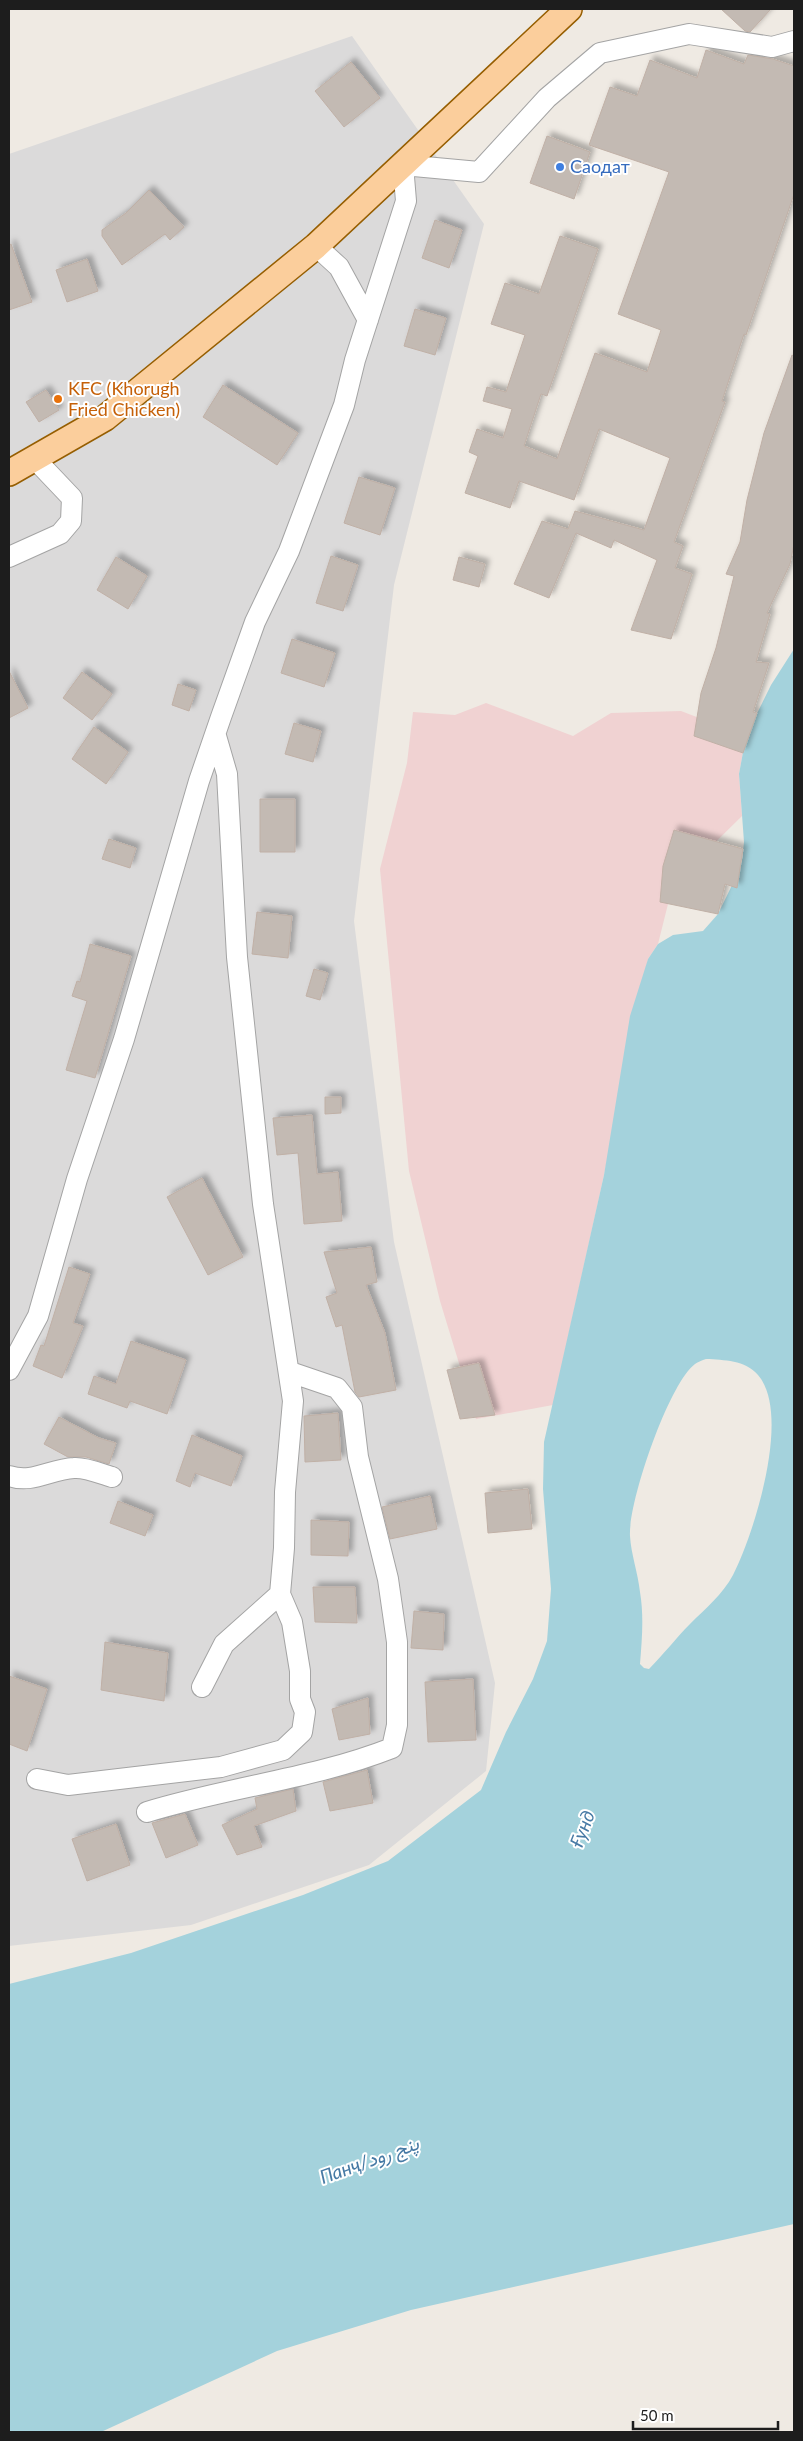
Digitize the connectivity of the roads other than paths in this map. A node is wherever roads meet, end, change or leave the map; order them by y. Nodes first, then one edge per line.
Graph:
1 (569, 9) edge
2 (794, 41) edge
3 (403, 164) junction
4 (316, 246) junction
5 (368, 320) junction
6 (34, 458) junction
7 (9, 473) edge
8 (9, 557) edge
9 (216, 736) junction
10 (9, 1370) edge
11 (290, 1372) junction
12 (9, 1476) edge
13 (112, 1477) dead end
14 (280, 1594) junction
15 (202, 1687) dead end
16 (37, 1779) dead end
17 (147, 1812) dead end

1 - 3 main road
2 - 3 street
3 - 4 main road
3 - 5 street
4 - 5 street
4 - 6 main road
5 - 9 street
6 - 7 main road
6 - 8 street
9 - 10 street
9 - 11 street
11 - 14 street
11 - 17 street
12 - 13 street
14 - 15 street
14 - 16 street

